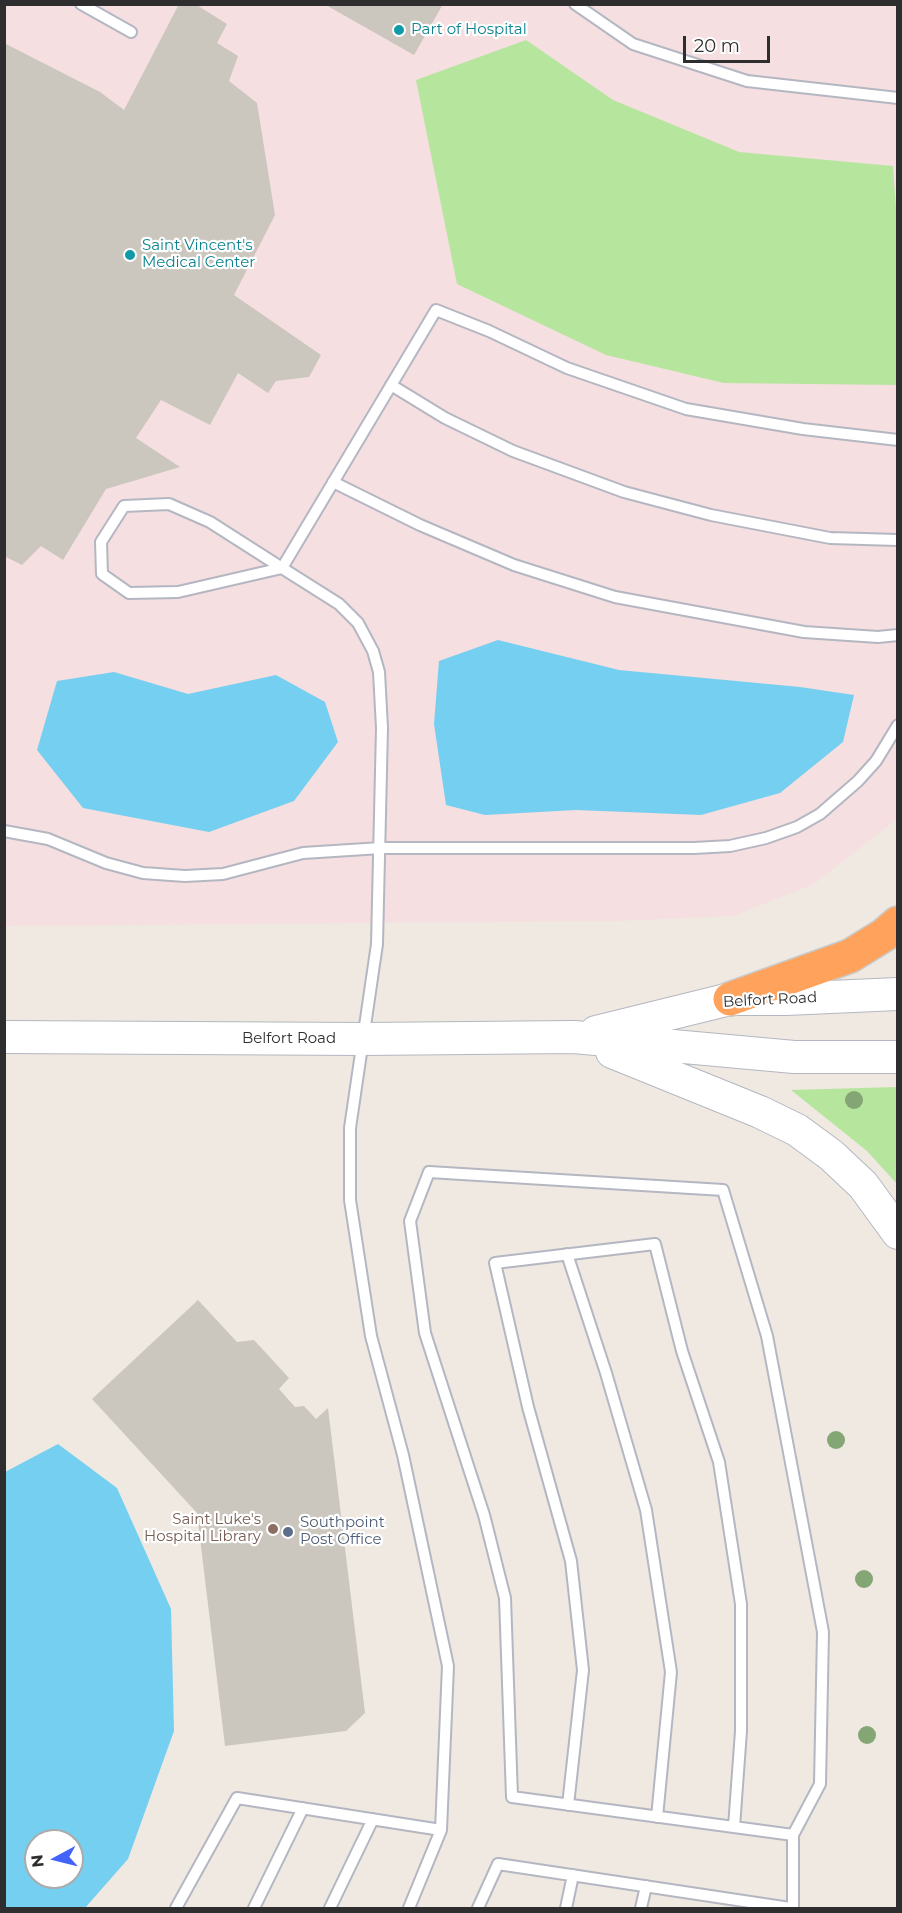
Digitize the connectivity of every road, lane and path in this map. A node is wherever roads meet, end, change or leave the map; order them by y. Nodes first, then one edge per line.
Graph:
1 (81, 4) edge
2 (575, 4) edge
3 (131, 32) dead end
4 (897, 98) edge
5 (391, 386) junction
6 (897, 440) edge
7 (333, 482) junction
8 (897, 540) edge
9 (282, 568) junction
10 (897, 636) edge
11 (897, 725) edge
12 (4, 831) edge
13 (381, 848) junction
14 (897, 923) edge
15 (897, 994) edge
16 (730, 999) junction
17 (4, 1037) edge
18 (574, 1037) junction
19 (364, 1039) junction
20 (897, 1057) edge
21 (897, 1233) edge
22 (567, 1254) junction
23 (568, 1805) junction
24 (303, 1808) junction
25 (657, 1817) junction
26 (373, 1820) junction
27 (734, 1827) junction
28 (441, 1830) junction
29 (793, 1835) junction
30 (573, 1875) junction
31 (646, 1886) junction
32 (728, 1904) edge
33 (176, 1908) edge
34 (254, 1908) edge
35 (330, 1908) edge
36 (409, 1908) edge
37 (478, 1908) edge
38 (566, 1908) edge
39 (641, 1908) edge
40 (792, 1908) edge

1 - 3 lane
2 - 4 lane
5 - 6 lane
5 - 7 lane
5 - 8 lane
7 - 9 lane
7 - 10 lane
9 - 9 lane
9 - 13 lane
11 - 13 lane
12 - 13 lane
13 - 19 lane
14 - 16 highway
15 - 16 main road, Belfort Road
16 - 18 main road, Belfort Road
17 - 19 main road, Belfort Road
18 - 19 main road, Belfort Road
18 - 20 main road, Belfort Road
18 - 21 main road
19 - 28 lane
22 - 23 lane
22 - 25 lane
22 - 27 lane
23 - 25 lane
23 - 29 lane
24 - 26 lane
24 - 33 lane
24 - 34 lane
25 - 27 lane
26 - 28 lane
26 - 35 lane
27 - 29 lane
28 - 36 lane
29 - 40 lane
30 - 31 lane
30 - 37 lane
30 - 38 lane
31 - 32 lane
31 - 39 lane
32 - 40 lane

